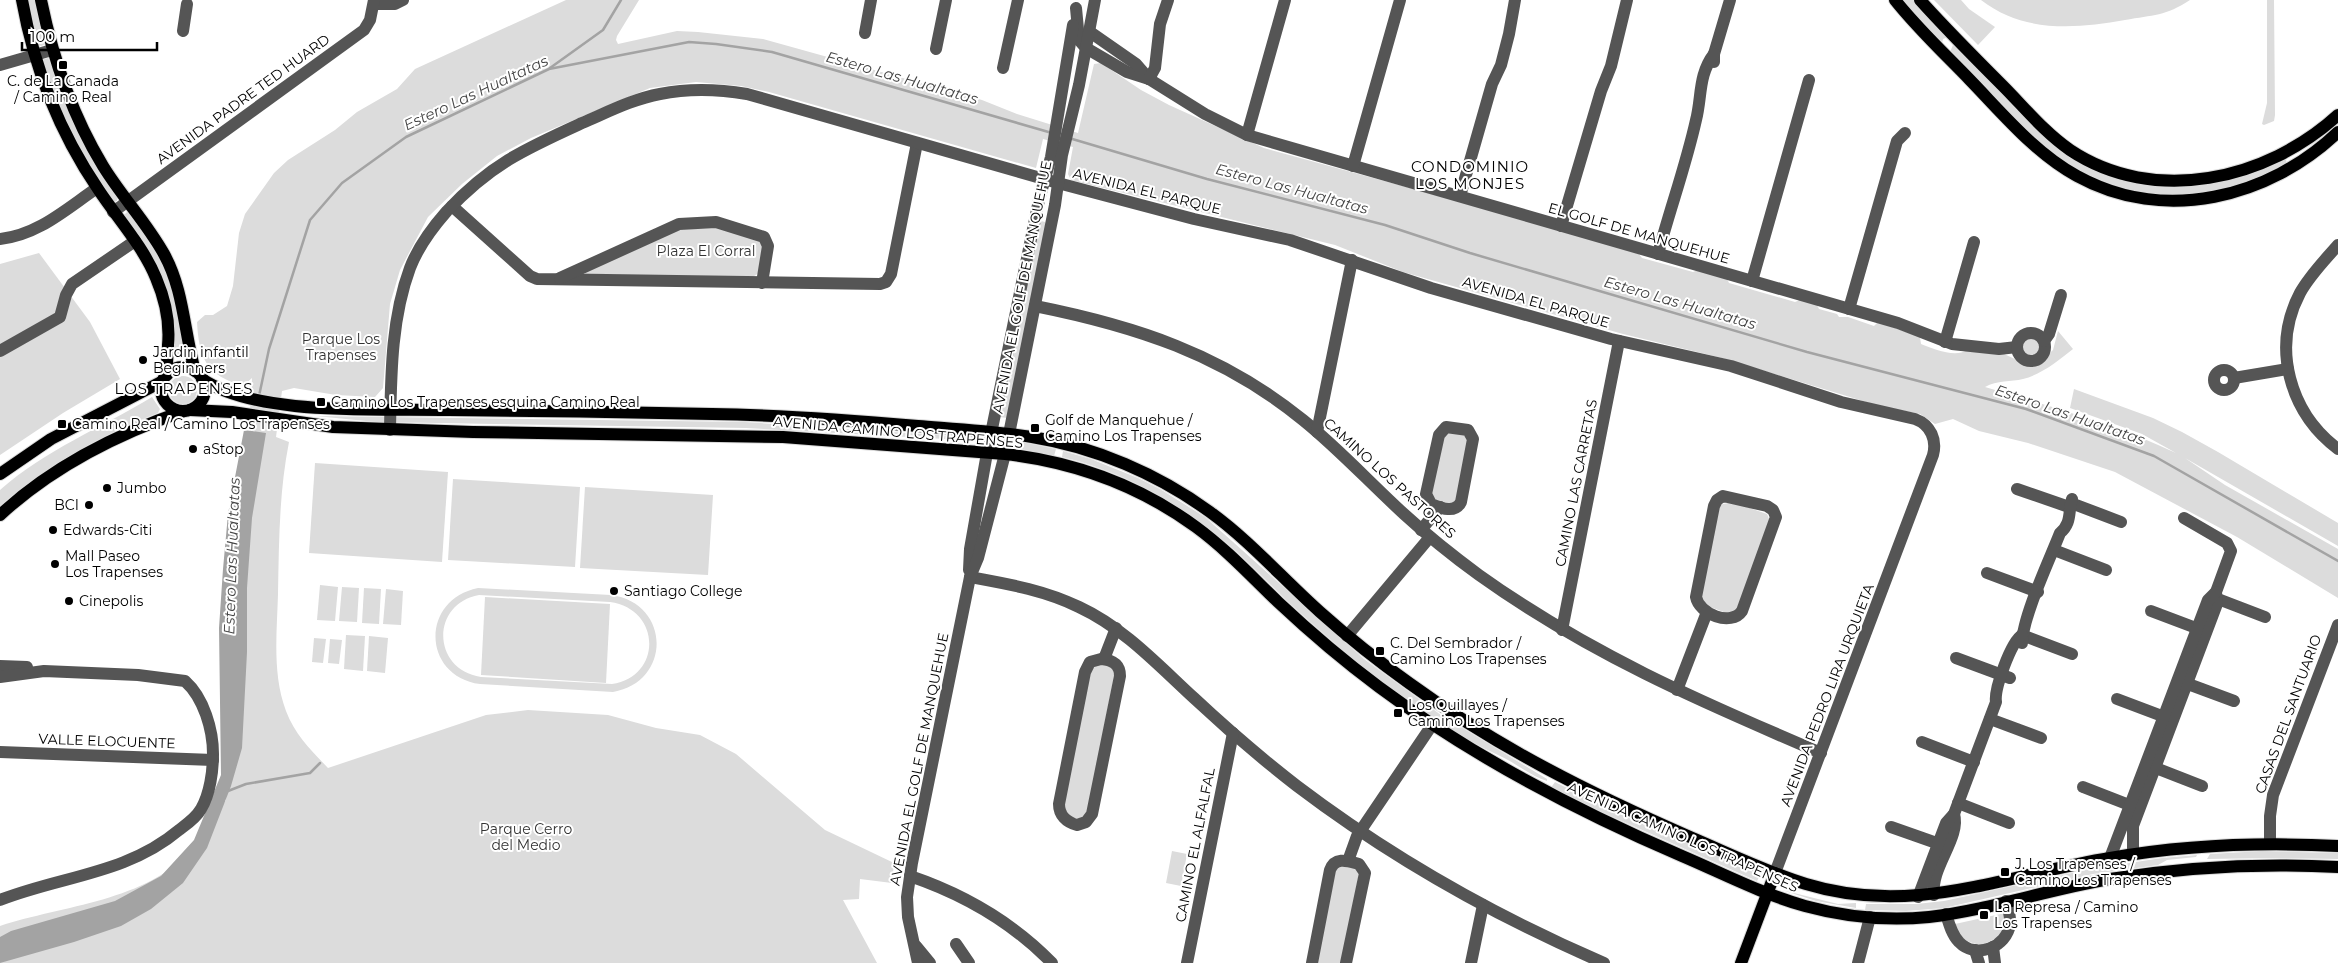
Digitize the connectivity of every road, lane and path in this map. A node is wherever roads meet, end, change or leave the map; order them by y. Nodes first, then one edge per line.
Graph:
1 (22, 0) edge
2 (41, 0) edge
3 (403, 0) edge
4 (871, 0) edge
5 (946, 0) edge
6 (1018, 0) edge
7 (1096, 0) edge
8 (1168, 0) edge
9 (1285, 0) edge
10 (1400, 0) edge
11 (1515, 0) edge
12 (1627, 0) edge
13 (1730, 0) edge
14 (1895, 0) edge
15 (1920, 0) edge
16 (189, 1) edge
17 (374, 2) edge
18 (1077, 4) edge
19 (183, 31) dead end
20 (1090, 32) junction
21 (865, 33) dead end
22 (1958, 40) junction
23 (1086, 48) junction
24 (936, 49) dead end
25 (52, 50) junction
26 (1943, 53) junction
27 (35, 55) junction
28 (0, 65) edge
29 (1003, 68) dead end
30 (1149, 79) junction
31 (1809, 80) dead end
32 (2338, 114) edge
33 (1065, 115) junction
34 (2338, 132) edge
35 (1905, 133) dead end
36 (1247, 135) junction
37 (917, 143) junction
38 (2287, 151) junction
39 (1057, 154) junction
40 (1353, 166) junction
41 (2291, 168) junction
42 (1044, 180) junction
43 (1058, 183) junction
44 (97, 188) junction
45 (1460, 196) junction
46 (126, 202) junction
47 (452, 206) junction
48 (113, 212) junction
49 (1561, 226) junction
50 (0, 240) edge
51 (135, 242) junction
52 (1974, 242) dead end
53 (2338, 245) edge
54 (1658, 254) junction
55 (1352, 260) junction
56 (556, 280) junction
57 (1752, 281) junction
58 (762, 283) junction
59 (2061, 295) dead end
60 (1035, 306) junction
61 (1849, 309) junction
62 (1620, 341) junction
63 (2044, 341) junction
64 (1945, 342) junction
65 (2017, 347) junction
66 (0, 351) edge
67 (2288, 369) junction
68 (198, 375) junction
69 (165, 378) junction
70 (2234, 378) dead end
71 (390, 408) junction
72 (187, 411) junction
73 (390, 430) junction
74 (992, 432) junction
75 (1317, 432) junction
76 (1010, 434) junction
77 (1933, 436) joint
78 (1064, 444) junction
79 (2338, 449) edge
80 (987, 453) junction
81 (1005, 454) junction
82 (1060, 463) junction
83 (0, 474) edge
84 (2017, 488) dead end
85 (2071, 503) junction
86 (1440, 507) junction
87 (0, 515) edge
88 (2184, 518) dead end
89 (2122, 522) dead end
90 (1426, 533) junction
91 (2054, 550) junction
92 (2106, 570) dead end
93 (1988, 573) dead end
94 (970, 577) junction
95 (2038, 592) junction
96 (2217, 596) junction
97 (2151, 611) dead end
98 (1708, 612) junction
99 (2265, 617) dead end
100 (2338, 625) edge
101 (1116, 628) junction
102 (1562, 630) junction
103 (2202, 630) junction
104 (2022, 635) junction
105 (1347, 636) junction
106 (2072, 654) dead end
107 (1956, 658) dead end
108 (1104, 659) junction
109 (0, 666) edge
110 (44, 671) junction
111 (0, 677) edge
112 (2006, 677) junction
113 (2182, 682) junction
114 (1677, 690) junction
115 (2117, 700) dead end
116 (2234, 701) dead end
117 (2168, 718) junction
118 (1990, 719) junction
119 (1432, 725) junction
120 (1233, 733) junction
121 (2041, 738) dead end
122 (1922, 742) dead end
123 (0, 752) edge
124 (1821, 753) junction
125 (213, 760) junction
126 (1974, 762) junction
127 (2150, 766) junction
128 (1553, 773) junction
129 (2202, 786) dead end
130 (2083, 787) dead end
131 (1538, 788) junction
132 (2135, 807) junction
133 (1956, 808) junction
134 (2009, 823) dead end
135 (1891, 826) dead end
136 (1360, 832) junction
137 (2270, 844) junction
138 (1942, 846) junction
139 (2338, 846) edge
140 (2202, 847) junction
141 (2133, 854) junction
142 (2110, 858) junction
143 (1348, 861) junction
144 (2338, 867) edge
145 (2191, 869) junction
146 (1775, 873) junction
147 (910, 876) junction
148 (1767, 893) junction
149 (1934, 895) junction
150 (1918, 896) junction
151 (0, 900) edge
152 (2006, 901) junction
153 (1483, 905) junction
154 (1946, 914) junction
155 (1870, 917) junction
156 (956, 944) dead end
157 (916, 946) junction
158 (1993, 947) junction
159 (1975, 950) junction
160 (918, 963) edge
161 (930, 963) edge
162 (969, 963) edge
163 (1052, 963) edge
164 (1187, 963) edge
165 (1312, 963) edge
166 (1346, 963) edge
167 (1472, 963) edge
168 (1604, 963) edge
169 (1741, 963) edge
170 (1858, 963) edge
171 (1979, 963) edge
172 (1995, 963) edge

1 - 27 main road
2 - 25 main road
3 - 17 street
4 - 21 street
5 - 24 street
6 - 29 street
7 - 20 street, AVENIDA EL GOLF DE MANQUEHUE
8 - 30 street
9 - 36 street
10 - 40 street
11 - 45 street
12 - 49 street
13 - 54 street
14 - 26 main road
15 - 22 main road
16 - 19 street
17 - 46 street, AVENIDA PADRE TED HUARD
18 - 23 street
18 - 33 street, AVENIDA EL GOLF DE MANQUEHUE
20 - 23 street, AVENIDA EL GOLF DE MANQUEHUE
20 - 30 street, EL GOLF DE MANQUEHUE
22 - 26 main road
22 - 38 main road
23 - 30 street, EL GOLF DE MANQUEHUE
23 - 33 street, AVENIDA EL GOLF DE MANQUEHUE
25 - 27 street
25 - 46 main road
26 - 41 main road
27 - 28 street
27 - 44 main road
30 - 36 street, EL GOLF DE MANQUEHUE
31 - 57 street
32 - 38 main road
33 - 39 street, AVENIDA EL GOLF DE MANQUEHUE
34 - 41 main road
35 - 61 street
36 - 40 street, EL GOLF DE MANQUEHUE
37 - 42 street, AVENIDA EL PARQUE
37 - 47 street, AVENIDA EL PARQUE
37 - 58 street
38 - 41 main road
39 - 42 street, AVENIDA EL GOLF DE MANQUEHUE
39 - 43 street, AVENIDA EL GOLF DE MANQUEHUE
40 - 45 street, EL GOLF DE MANQUEHUE
42 - 43 street, AVENIDA EL PARQUE
42 - 74 street, AVENIDA EL GOLF DE MANQUEHUE
43 - 55 street, AVENIDA EL PARQUE
43 - 60 street, AVENIDA EL GOLF DE MANQUEHUE
44 - 48 main road
44 - 50 street
45 - 49 street, EL GOLF DE MANQUEHUE
46 - 48 street, AVENIDA PADRE TED HUARD
46 - 68 main road
47 - 56 street
47 - 71 street, AVENIDA EL PARQUE
48 - 51 main road
49 - 54 street, EL GOLF DE MANQUEHUE
51 - 66 street
51 - 69 main road
52 - 64 street
53 - 67 street
54 - 57 street, EL GOLF DE MANQUEHUE
55 - 62 street, AVENIDA EL PARQUE
55 - 75 street
56 - 58 street
56 - 58 street
57 - 61 street, EL GOLF DE MANQUEHUE
59 - 63 street
60 - 75 street, CAMINO LOS PASTORES
60 - 76 street, AVENIDA EL GOLF DE MANQUEHUE
61 - 64 street, EL GOLF DE MANQUEHUE
62 - 77 street, AVENIDA EL PARQUE
62 - 102 street, CAMINO LAS CARRETAS
63 - 65 street
63 - 65 street
64 - 65 street, EL GOLF DE MANQUEHUE
67 - 70 street
67 - 79 street
68 - 69 main road
68 - 71 main road, AVENIDA CAMINO LOS TRAPENSES
68 - 72 main road
69 - 72 main road
69 - 83 main road
71 - 73 street, AVENIDA EL PARQUE
71 - 74 main road, AVENIDA CAMINO LOS TRAPENSES
72 - 73 main road, AVENIDA CAMINO LOS TRAPENSES
72 - 87 main road, AVENIDA CAMINO LOS TRAPENSES
73 - 80 main road, AVENIDA CAMINO LOS TRAPENSES
74 - 76 main road, AVENIDA CAMINO LOS TRAPENSES
74 - 80 street, AVENIDA EL GOLF DE MANQUEHUE
75 - 90 street, CAMINO LOS PASTORES
76 - 78 main road, AVENIDA CAMINO LOS TRAPENSES
76 - 81 street, AVENIDA EL GOLF DE MANQUEHUE
77 - 124 street, AVENIDA PEDRO LIRA URQUIETA
78 - 82 main road
78 - 105 main road, AVENIDA CAMINO LOS TRAPENSES
80 - 81 main road, AVENIDA CAMINO LOS TRAPENSES
80 - 94 street, AVENIDA EL GOLF DE MANQUEHUE
81 - 82 main road, AVENIDA CAMINO LOS TRAPENSES
81 - 94 street, AVENIDA EL GOLF DE MANQUEHUE
82 - 119 main road, AVENIDA CAMINO LOS TRAPENSES
84 - 85 street
85 - 89 street
85 - 91 street
86 - 86 street
86 - 90 street
88 - 96 street
90 - 102 street, CAMINO LOS PASTORES
90 - 105 street
91 - 92 street
91 - 95 street
93 - 95 street
94 - 101 street
94 - 147 street, AVENIDA EL GOLF DE MANQUEHUE
95 - 104 street
96 - 99 street
96 - 103 street
97 - 103 street
98 - 98 street
98 - 114 street
100 - 137 street, CASAS DEL SANTUARIO
101 - 108 street
101 - 120 street
102 - 114 street, CAMINO LOS PASTORES
103 - 113 street
104 - 106 street
104 - 112 street
105 - 128 main road, AVENIDA CAMINO LOS TRAPENSES
107 - 112 street
108 - 108 street
109 - 110 street
110 - 111 street
110 - 125 street
112 - 118 street
113 - 116 street
113 - 117 street
114 - 124 street, CAMINO LOS PASTORES
115 - 117 street
117 - 127 street
118 - 121 street
118 - 126 street
119 - 131 main road, AVENIDA CAMINO LOS TRAPENSES
119 - 136 street
120 - 136 street
120 - 164 street, CAMINO EL ALFALFAL
122 - 126 street
123 - 125 street, VALLE ELOCUENTE
124 - 146 street, AVENIDA PEDRO LIRA URQUIETA
125 - 151 street
126 - 133 street
127 - 129 street
127 - 132 street
128 - 131 main road
128 - 146 main road, AVENIDA CAMINO LOS TRAPENSES
130 - 132 street
131 - 148 main road, AVENIDA CAMINO LOS TRAPENSES
132 - 141 street
132 - 142 street
133 - 134 street
133 - 138 street
135 - 138 street
136 - 143 street
136 - 153 street
137 - 139 main road, AVENIDA CAMINO LOS TRAPENSES
137 - 140 main road, AVENIDA CAMINO LOS TRAPENSES
138 - 149 street
138 - 150 street
140 - 141 main road, AVENIDA CAMINO LOS TRAPENSES
140 - 145 main road
141 - 142 main road, AVENIDA CAMINO LOS TRAPENSES
142 - 149 main road, AVENIDA CAMINO LOS TRAPENSES
143 - 165 street
143 - 166 street
144 - 145 main road, AVENIDA CAMINO LOS TRAPENSES
145 - 152 main road, AVENIDA CAMINO LOS TRAPENSES
146 - 148 main road, AVENIDA PEDRO LIRA URQUIETA
146 - 150 main road, AVENIDA CAMINO LOS TRAPENSES
147 - 157 street, AVENIDA EL GOLF DE MANQUEHUE
147 - 163 street
148 - 155 main road, AVENIDA CAMINO LOS TRAPENSES
148 - 169 main road, AVENIDA PEDRO LIRA URQUIETA
149 - 150 main road, AVENIDA CAMINO LOS TRAPENSES
152 - 154 main road, AVENIDA CAMINO LOS TRAPENSES
152 - 158 street
153 - 167 street
153 - 168 street
154 - 155 main road, AVENIDA CAMINO LOS TRAPENSES
154 - 159 street
155 - 170 street
156 - 162 street
157 - 160 street, AVENIDA EL GOLF DE MANQUEHUE
157 - 161 street, AVENIDA EL GOLF DE MANQUEHUE
158 - 159 street
158 - 172 street
159 - 171 street

